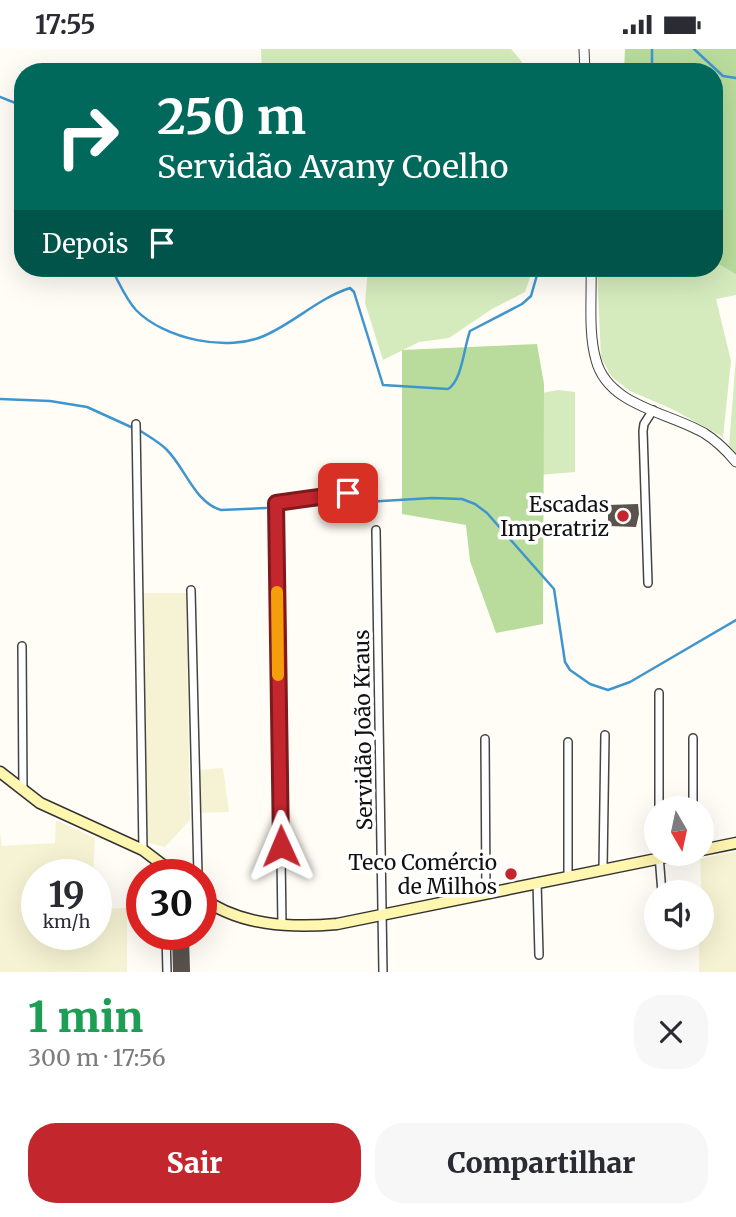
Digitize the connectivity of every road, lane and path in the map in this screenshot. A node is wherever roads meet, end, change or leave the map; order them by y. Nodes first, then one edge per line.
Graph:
1 (591, 277) edge
2 (653, 410) junction
3 (136, 424) dead end
4 (736, 462) edge
5 (348, 493) dead end
6 (376, 530) dead end
7 (648, 583) dead end
8 (191, 590) dead end
9 (22, 646) dead end
10 (659, 693) dead end
11 (605, 735) dead end
12 (485, 739) dead end
13 (694, 739) dead end
14 (568, 742) dead end
15 (0, 772) edge
16 (23, 792) junction
17 (659, 796) edge
18 (693, 796) edge
19 (736, 843) edge
20 (714, 848) edge
21 (143, 851) junction
22 (152, 859) edge
23 (198, 859) edge
24 (644, 859) edge
25 (603, 869) junction
26 (568, 876) junction
27 (537, 882) junction
28 (486, 893) junction
29 (217, 907) edge
30 (383, 916) junction
31 (282, 925) junction
32 (166, 950) edge
33 (539, 954) dead end
34 (167, 972) edge
35 (383, 972) edge

1 - 2 street
2 - 4 street
2 - 7 street
3 - 21 street
5 - 31 street
6 - 30 street, Servidão João Kraus
8 - 23 street
9 - 16 street
10 - 17 street
11 - 25 street
12 - 28 street
13 - 18 street
14 - 26 street
15 - 16 main road
16 - 21 main road
19 - 20 main road
21 - 22 main road
24 - 25 main road
25 - 26 main road
26 - 27 main road
27 - 28 main road
27 - 33 street
28 - 30 main road
29 - 31 main road
30 - 31 main road
30 - 35 street, Servidão João Kraus
32 - 34 street

